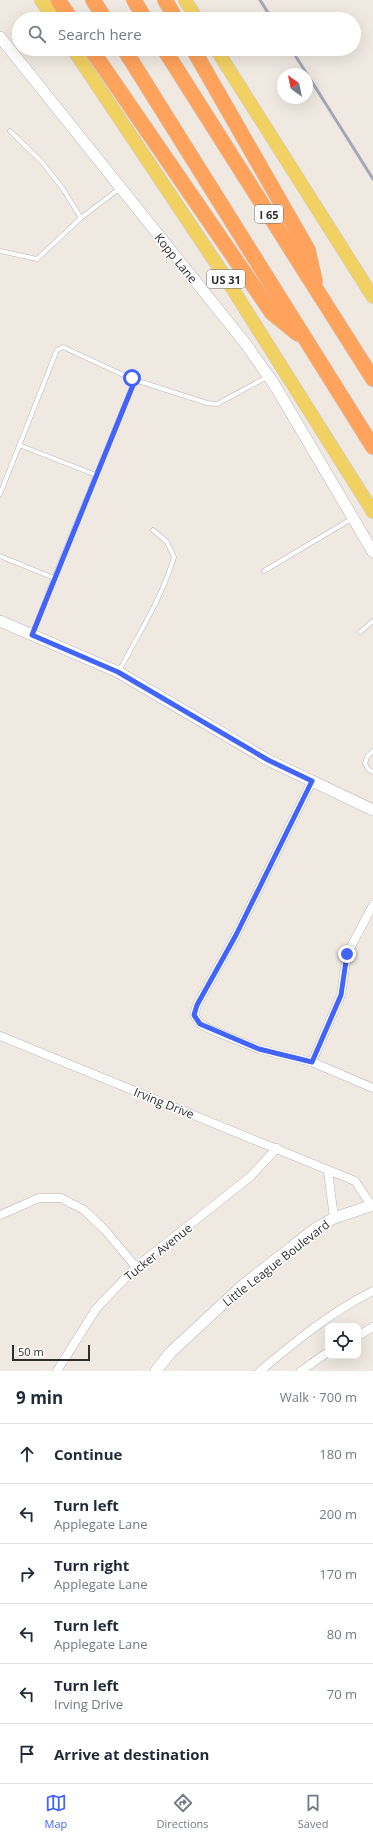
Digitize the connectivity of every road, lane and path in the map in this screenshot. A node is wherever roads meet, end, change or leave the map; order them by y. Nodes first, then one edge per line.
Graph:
1 (41, 0) edge
2 (58, 0) edge
3 (93, 0) edge
4 (134, 0) edge
5 (164, 0) edge
6 (185, 0) edge
7 (49, 12) edge
8 (66, 12) edge
9 (101, 12) edge
10 (141, 12) edge
11 (172, 12) edge
12 (193, 12) edge
13 (0, 37) edge
14 (12, 52) edge
15 (15, 56) edge
16 (79, 56) edge
17 (97, 56) edge
18 (128, 56) edge
19 (168, 56) edge
20 (197, 56) edge
21 (220, 56) edge
22 (10, 131) dead end
23 (120, 188) junction
24 (81, 218) junction
25 (0, 251) edge
26 (316, 289) junction
27 (373, 297) edge
28 (307, 342) junction
29 (268, 377) junction
30 (132, 378) junction
31 (373, 379) edge
32 (19, 445) junction
33 (373, 447) edge
34 (96, 475) junction
35 (0, 494) edge
36 (373, 512) edge
37 (353, 518) junction
38 (153, 530) dead end
39 (373, 552) edge
40 (0, 556) edge
41 (264, 571) dead end
42 (54, 578) junction
43 (0, 620) edge
44 (373, 621) edge
45 (360, 632) dead end
46 (32, 635) junction
47 (118, 672) junction
48 (373, 752) edge
49 (373, 772) edge
50 (312, 781) junction
51 (373, 810) edge
52 (373, 905) edge
53 (0, 1036) edge
54 (312, 1062) junction
55 (373, 1088) edge
56 (277, 1148) junction
57 (328, 1171) junction
58 (372, 1205) edge
59 (0, 1215) edge
60 (334, 1218) junction
61 (136, 1267) junction
62 (373, 1291) edge
63 (373, 1327) edge
64 (361, 1334) edge
65 (325, 1354) edge
66 (57, 1371) edge
67 (156, 1371) edge
68 (261, 1371) edge
69 (301, 1371) edge

1 - 7 main road
2 - 8 highway
3 - 9 highway
4 - 10 highway
5 - 11 highway
6 - 12 main road
13 - 14 street, Kopp Lane
15 - 23 street, Kopp Lane
16 - 36 main road, US 31
17 - 28 highway
18 - 28 highway
19 - 26 highway, I 65
20 - 26 highway
21 - 27 main road
22 - 24 lane
23 - 24 lane
23 - 29 street, Kopp Lane
24 - 25 lane
26 - 31 highway, I 65
28 - 33 highway
29 - 30 lane
29 - 37 street, Kopp Lane
30 - 32 lane
30 - 34 lane
32 - 34 lane
32 - 35 lane
34 - 42 lane
37 - 39 street, Kopp Lane
37 - 41 lane
38 - 47 lane
40 - 42 lane
42 - 46 lane
43 - 46 street
44 - 45 lane
46 - 47 street
47 - 50 street
48 - 49 lane
50 - 51 street
50 - 54 street
52 - 54 street
53 - 56 street, Irving Drive
54 - 55 street
56 - 57 street, Irving Drive
56 - 61 street, Tucker Avenue
57 - 58 street, Irving Drive
57 - 60 street
58 - 60 street, Little League Boulevard
59 - 61 street
60 - 67 street, Little League Boulevard
61 - 66 street, Tucker Avenue
62 - 68 street
63 - 64 street
65 - 69 street

